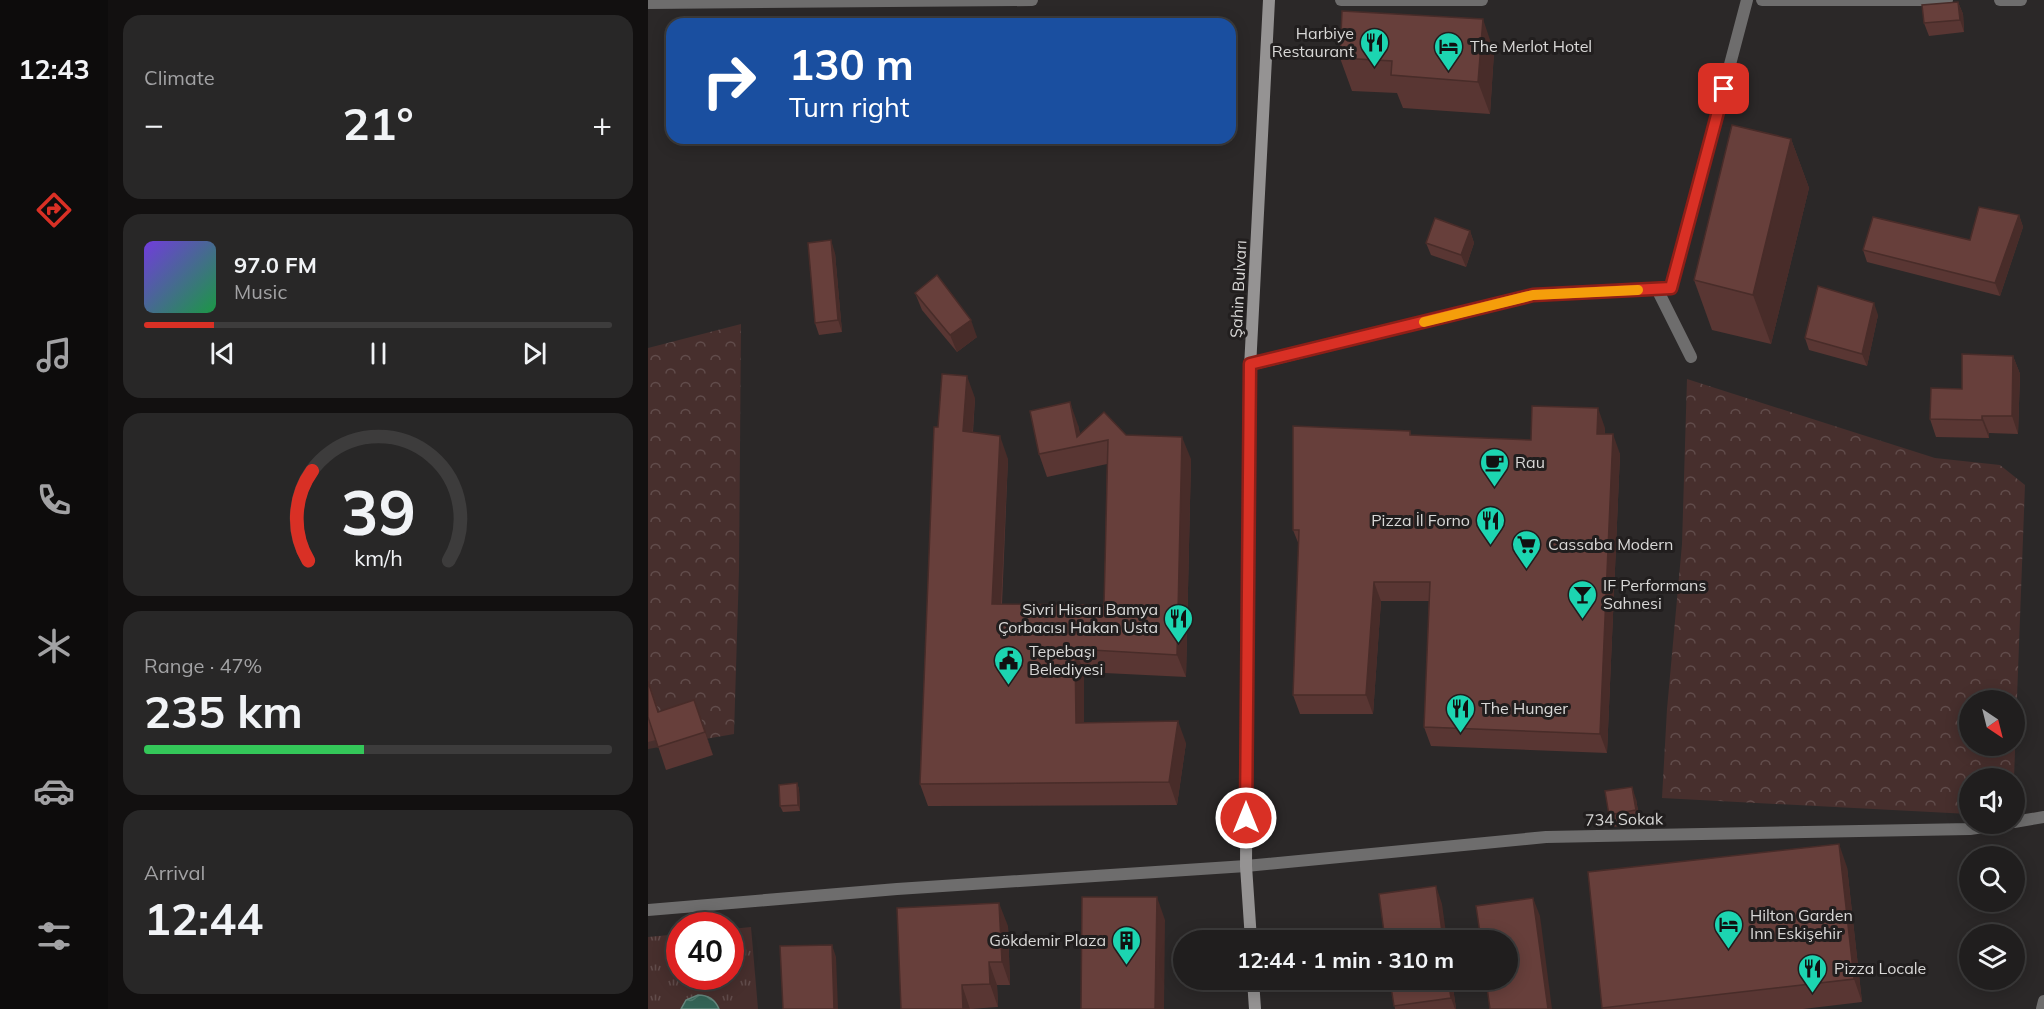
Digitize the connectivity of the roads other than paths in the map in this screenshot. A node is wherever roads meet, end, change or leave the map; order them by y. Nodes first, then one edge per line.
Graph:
1 (920, 0) edge
2 (1032, 0) edge
3 (1269, 0) edge
4 (1341, 0) edge
5 (1482, 0) edge
6 (1747, 0) edge
7 (1762, 0) edge
8 (1947, 0) edge
9 (2000, 0) edge
10 (2021, 0) edge
11 (648, 3) edge
12 (1657, 289) junction
13 (1691, 357) dead end
14 (1250, 364) junction
15 (2044, 817) edge
16 (2025, 820) edge
17 (1959, 829) edge
18 (1246, 866) junction
19 (648, 910) edge
20 (1250, 930) edge
21 (1254, 990) edge
22 (2044, 1001) edge
23 (1255, 1009) edge
24 (2042, 1009) edge

1 - 2 street
1 - 11 street
3 - 14 street, Şahin Bulvarı
4 - 5 street
6 - 12 street
7 - 8 street
9 - 10 street
12 - 13 street
12 - 14 street
14 - 18 street, Şahin Bulvarı
15 - 16 street
17 - 18 street, 734 Sokak
18 - 19 street, 734 Sokak
18 - 20 street, Şahin Bulvarı
21 - 23 street
22 - 24 street

